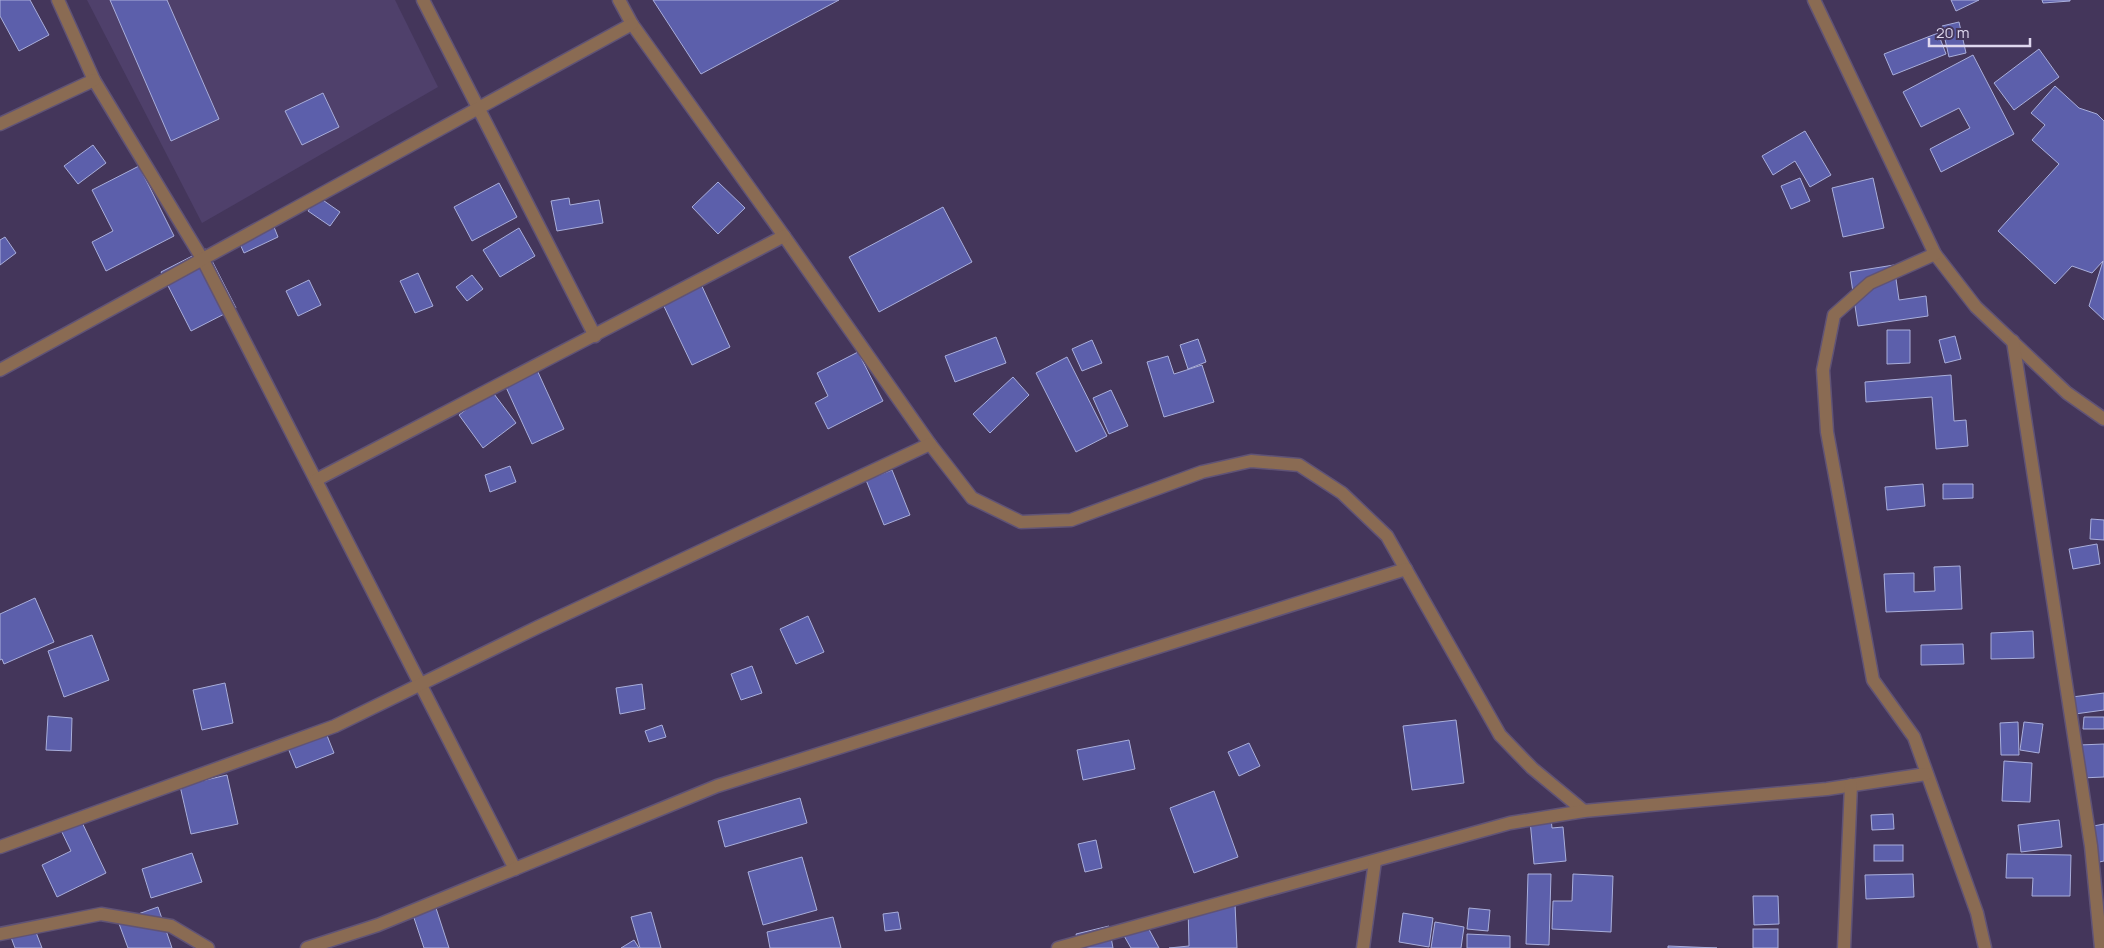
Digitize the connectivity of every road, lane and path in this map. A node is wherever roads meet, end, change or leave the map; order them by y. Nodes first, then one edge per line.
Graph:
1 (58, 0) edge
2 (423, 0) edge
3 (618, 0) edge
4 (1814, 0) edge
5 (632, 24) junction
6 (94, 80) junction
7 (478, 109) junction
8 (0, 124) edge
9 (784, 236) junction
10 (1935, 254) junction
11 (203, 260) junction
12 (595, 336) junction
13 (2013, 342) junction
14 (0, 370) edge
15 (2104, 419) edge
16 (930, 444) junction
17 (316, 480) junction
18 (1406, 568) junction
19 (422, 684) junction
20 (1926, 774) junction
21 (1850, 785) junction
22 (1584, 811) junction
23 (0, 847) edge
24 (1375, 860) junction
25 (515, 869) junction
26 (0, 934) edge
27 (208, 948) edge
28 (307, 948) edge
29 (1058, 948) edge
30 (1363, 948) edge
31 (1844, 948) edge
32 (1985, 948) edge
33 (2101, 948) edge

1 - 6 street
2 - 7 street
3 - 5 street
4 - 10 street
5 - 7 street
5 - 9 street
6 - 8 street
6 - 11 street
7 - 11 street
7 - 12 street
9 - 12 street
9 - 16 street
10 - 13 street
10 - 20 street
11 - 14 street
11 - 17 street
12 - 17 street
13 - 15 street
13 - 33 street
16 - 18 street
16 - 19 street
17 - 19 street
18 - 22 street
18 - 25 street
19 - 23 street
19 - 25 street
20 - 21 street
20 - 32 street
21 - 22 street
21 - 31 street
22 - 24 street
24 - 29 street
24 - 30 street
25 - 28 street
26 - 27 street

